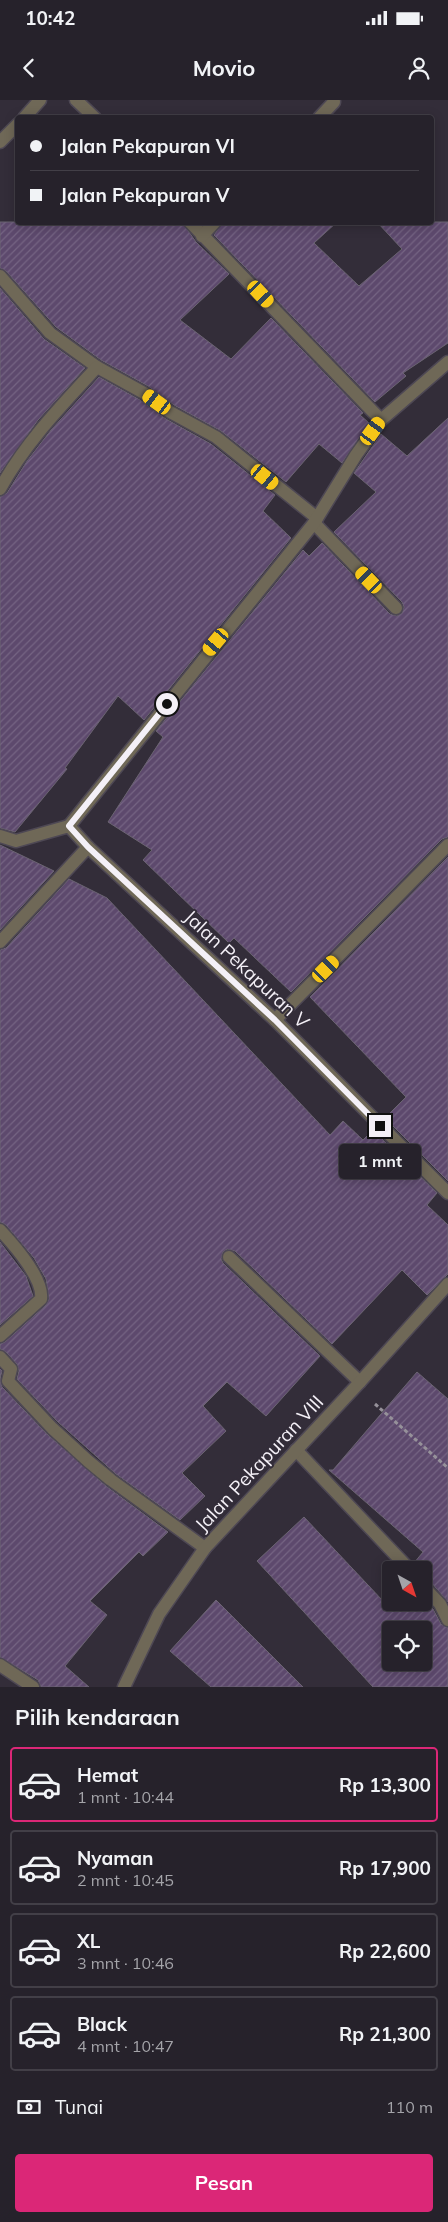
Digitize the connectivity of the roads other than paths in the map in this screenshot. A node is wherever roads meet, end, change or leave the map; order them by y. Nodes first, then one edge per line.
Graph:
1 (40, 100) edge
2 (76, 100) edge
3 (334, 102) dead end
4 (27, 115) edge
5 (92, 115) edge
6 (322, 115) edge
7 (15, 127) edge
8 (0, 142) edge
9 (193, 225) edge
10 (212, 225) edge
11 (202, 236) junction
12 (1, 279) edge
13 (448, 362) edge
14 (97, 367) junction
15 (381, 420) junction
16 (0, 489) edge
17 (316, 520) junction
18 (396, 608) dead end
19 (69, 826) junction
20 (0, 836) edge
21 (448, 845) edge
22 (88, 847) junction
23 (0, 942) edge
24 (275, 1020) junction
25 (448, 1193) edge
26 (0, 1230) edge
27 (229, 1257) dead end
28 (448, 1284) edge
29 (0, 1336) edge
30 (0, 1357) edge
31 (360, 1382) junction
32 (296, 1450) junction
33 (205, 1548) junction
34 (401, 1561) edge
35 (432, 1596) edge
36 (448, 1620) edge
37 (0, 1665) edge
38 (33, 1687) edge
39 (124, 1687) edge

1 - 4 street
2 - 5 street
3 - 6 street
7 - 8 street
9 - 11 street
10 - 11 street
11 - 15 street
12 - 14 street
13 - 15 street
14 - 16 street
14 - 17 street
15 - 17 street
17 - 18 street
17 - 19 street
19 - 20 street
19 - 22 street, Jalan Pekapuran V
21 - 24 street
22 - 23 street
22 - 24 street, Jalan Pekapuran V
24 - 25 street, Jalan Pekapuran V
26 - 29 street
27 - 31 street
28 - 31 street, Jalan Pekapuran VIII
30 - 33 street
31 - 32 street, Jalan Pekapuran VIII
32 - 33 street, Jalan Pekapuran VIII
32 - 34 street
33 - 39 street, Jalan Pekapuran VIII
35 - 36 street
37 - 38 street

